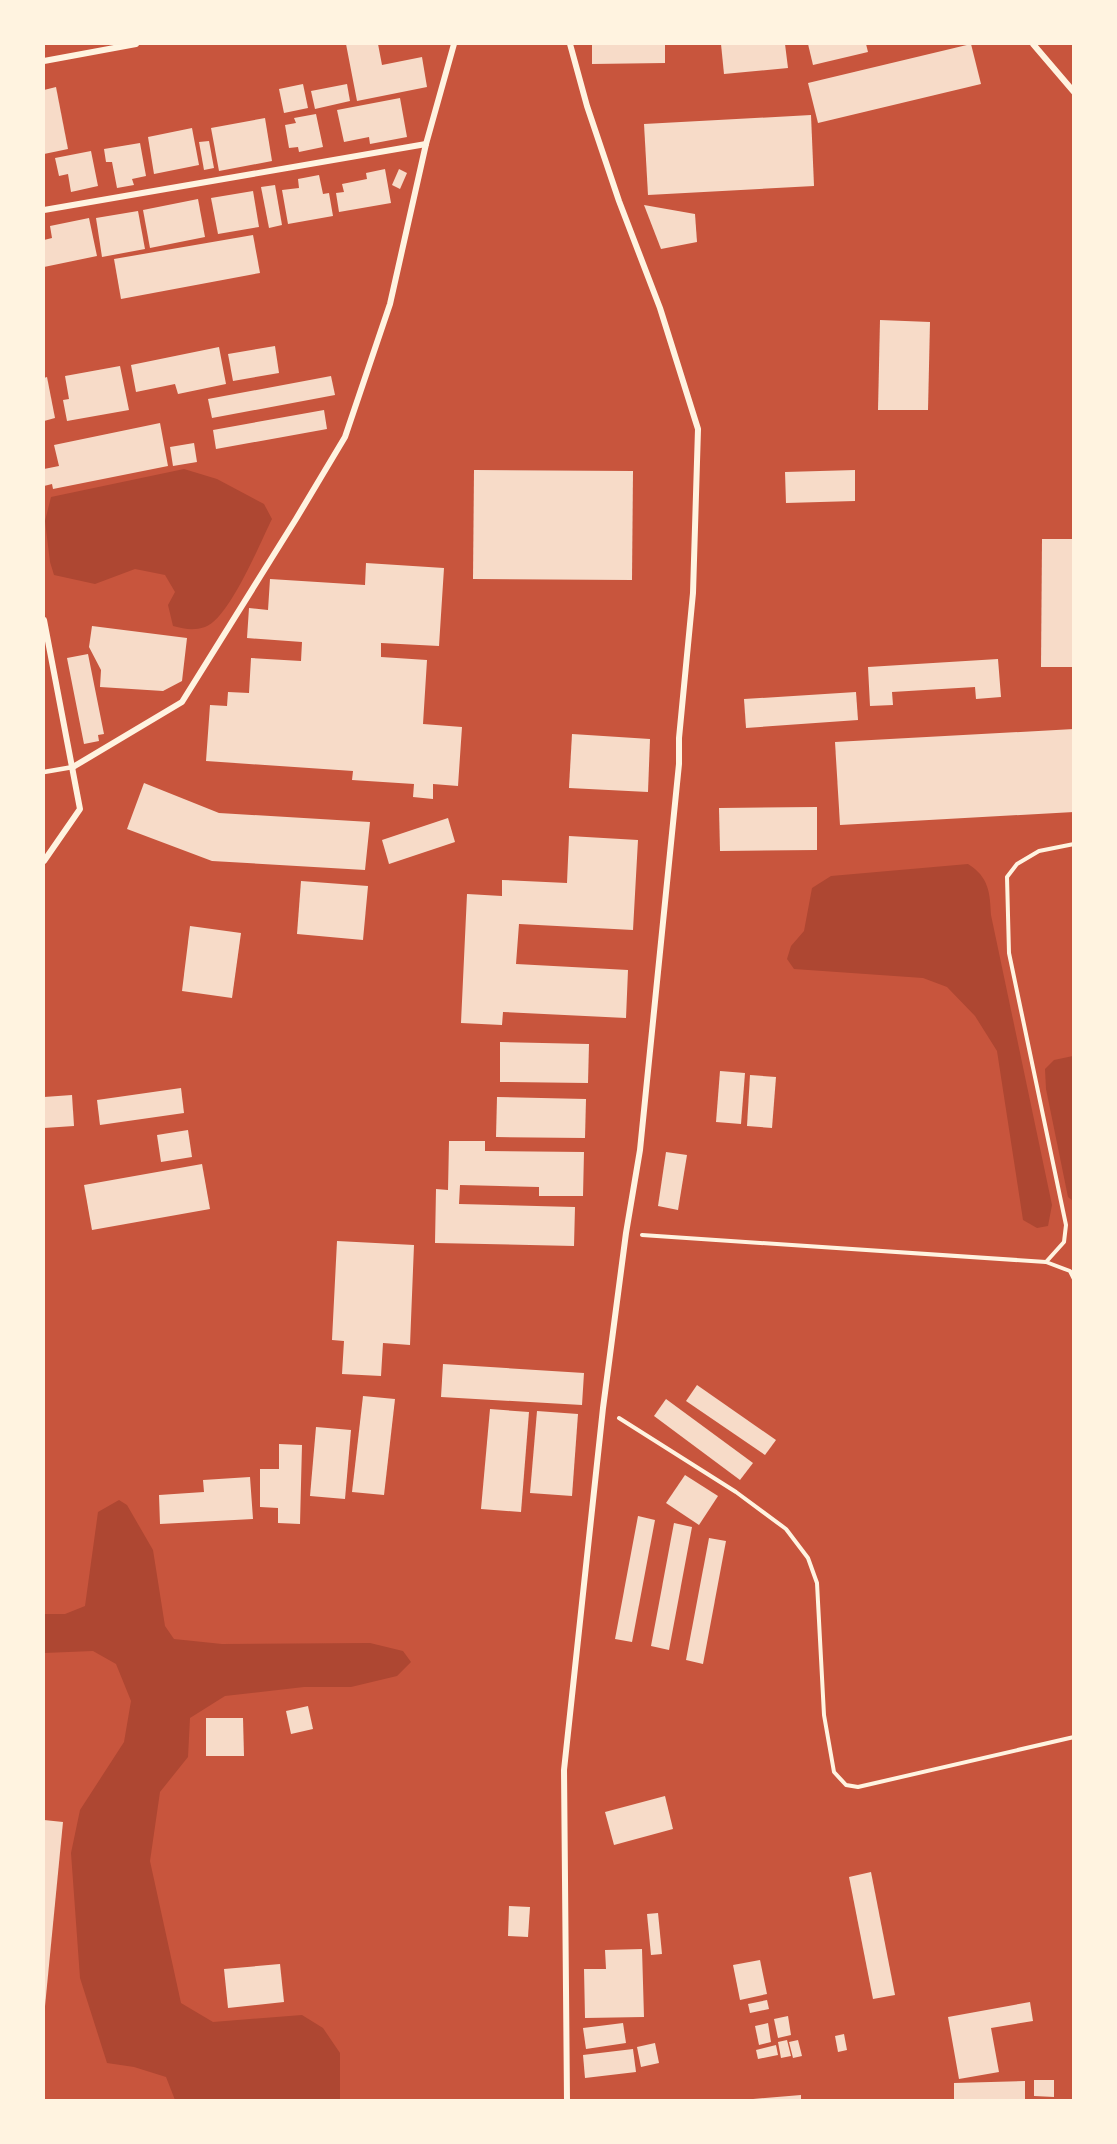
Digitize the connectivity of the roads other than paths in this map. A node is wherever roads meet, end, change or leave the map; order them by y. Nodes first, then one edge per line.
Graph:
1 (136, 44) edge
2 (454, 44) edge
3 (570, 44) edge
4 (1034, 44) edge
5 (44, 61) edge
6 (1074, 92) edge
7 (426, 144) junction
8 (44, 210) edge
9 (44, 620) edge
10 (73, 767) junction
11 (44, 772) edge
12 (44, 861) edge
13 (567, 2100) edge

1 - 5 street
2 - 7 street
3 - 13 street
4 - 6 street
7 - 8 street
7 - 10 street
9 - 10 street
10 - 11 lane
10 - 12 street

